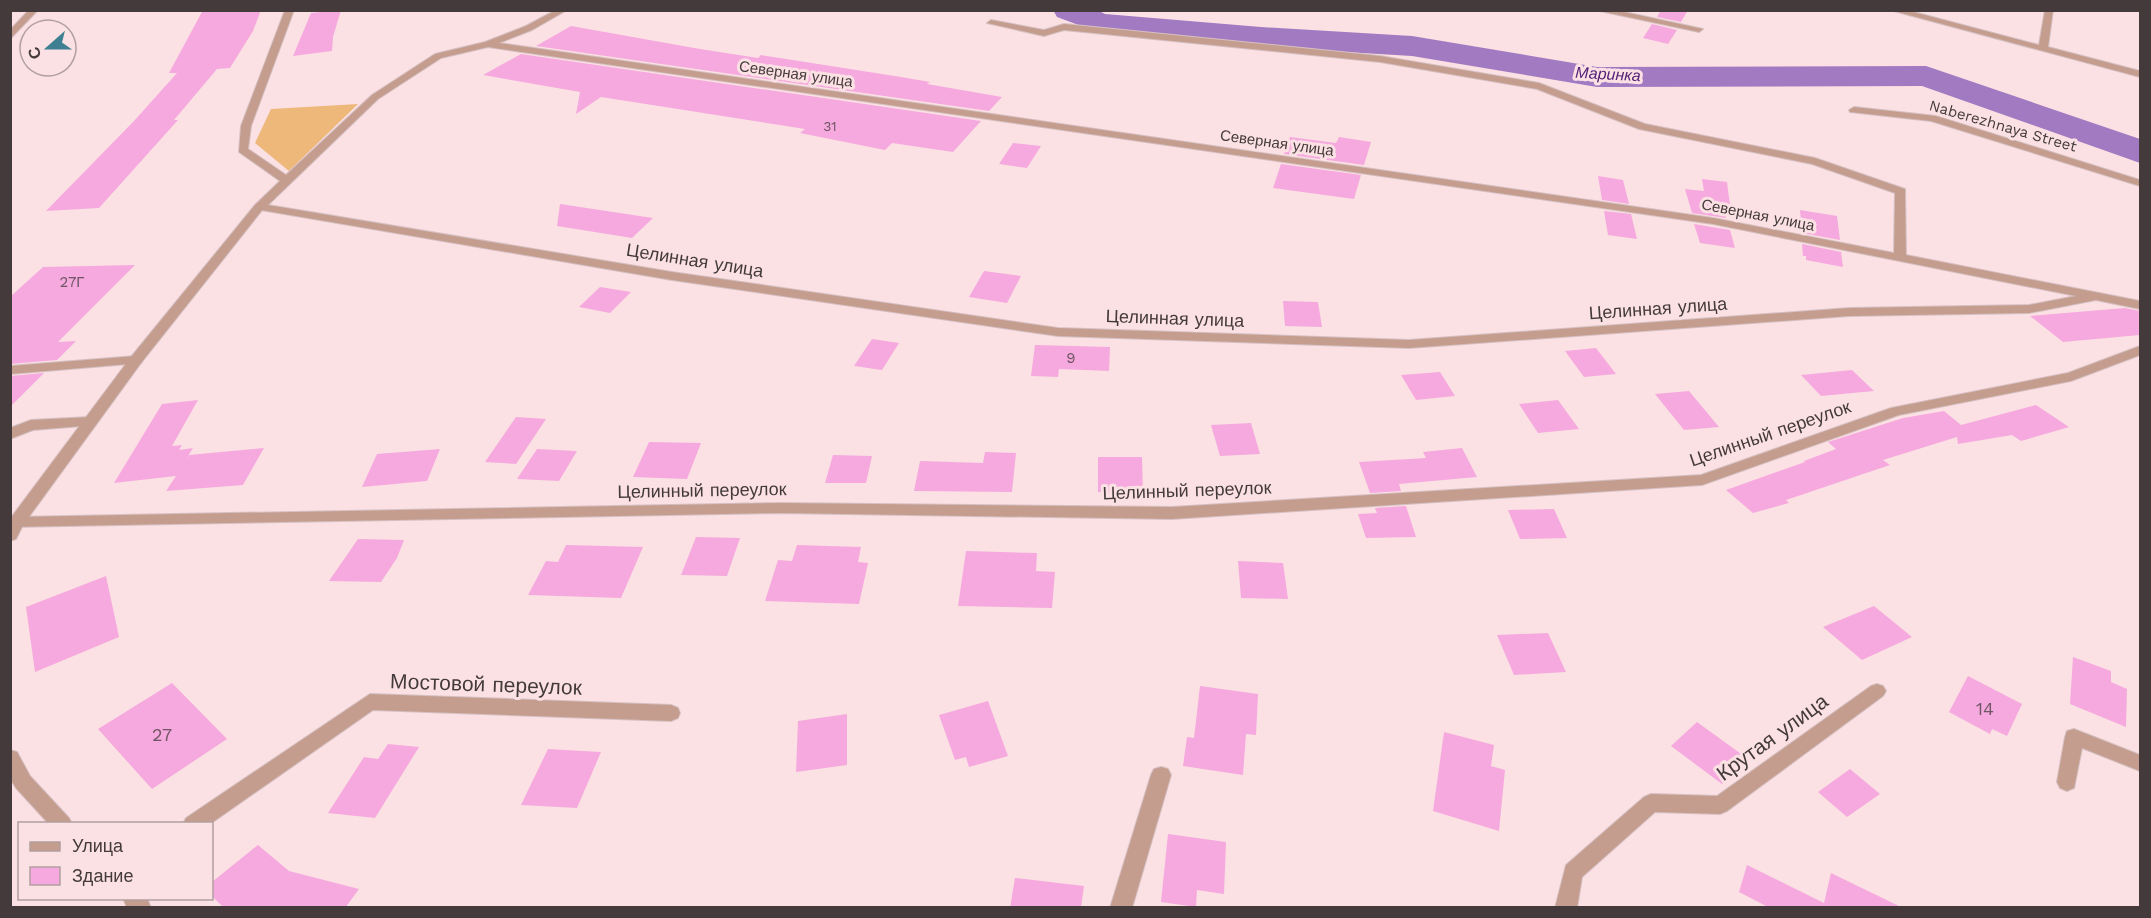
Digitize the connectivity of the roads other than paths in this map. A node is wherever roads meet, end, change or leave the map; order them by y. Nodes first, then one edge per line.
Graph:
1 (34, 10) edge
2 (290, 10) edge
3 (563, 10) edge
4 (1599, 10) edge
5 (1894, 10) edge
6 (2049, 10) edge
7 (991, 23) dead end
8 (1699, 29) dead end
9 (10, 36) edge
10 (488, 44) junction
11 (2043, 48) junction
12 (2140, 74) edge
13 (1854, 110) dead end
14 (287, 181) junction
15 (2140, 183) edge
16 (259, 207) junction
17 (1900, 258) junction
18 (2097, 296) junction
19 (2140, 304) edge
20 (2140, 350) edge
21 (136, 360) junction
22 (10, 370) edge
23 (90, 422) junction
24 (10, 434) edge
25 (12, 527) edge
26 (1877, 691) dead end
27 (671, 713) dead end
28 (10, 758) edge
29 (2140, 763) edge
30 (1161, 775) dead end
31 (2067, 782) dead end
32 (60, 822) edge
33 (196, 822) edge
34 (1121, 908) edge
35 (1566, 908) edge

1 - 9 street
2 - 14 street
3 - 10 street
4 - 8 street
5 - 11 street
6 - 11 street
7 - 17 street
10 - 14 street
10 - 17 street, Северная улица
11 - 12 street
13 - 15 street, Naberezhnaya Street
14 - 16 street
16 - 18 street, Целинная улица
16 - 21 street
17 - 18 street, Северная улица
18 - 19 street, Северная улица
20 - 25 street, Целинный переулок
21 - 22 street
21 - 23 street
23 - 24 street
23 - 25 street
26 - 35 street, Крутая улица
27 - 33 street, Мостовой переулок
28 - 32 street
29 - 31 street
30 - 34 street

